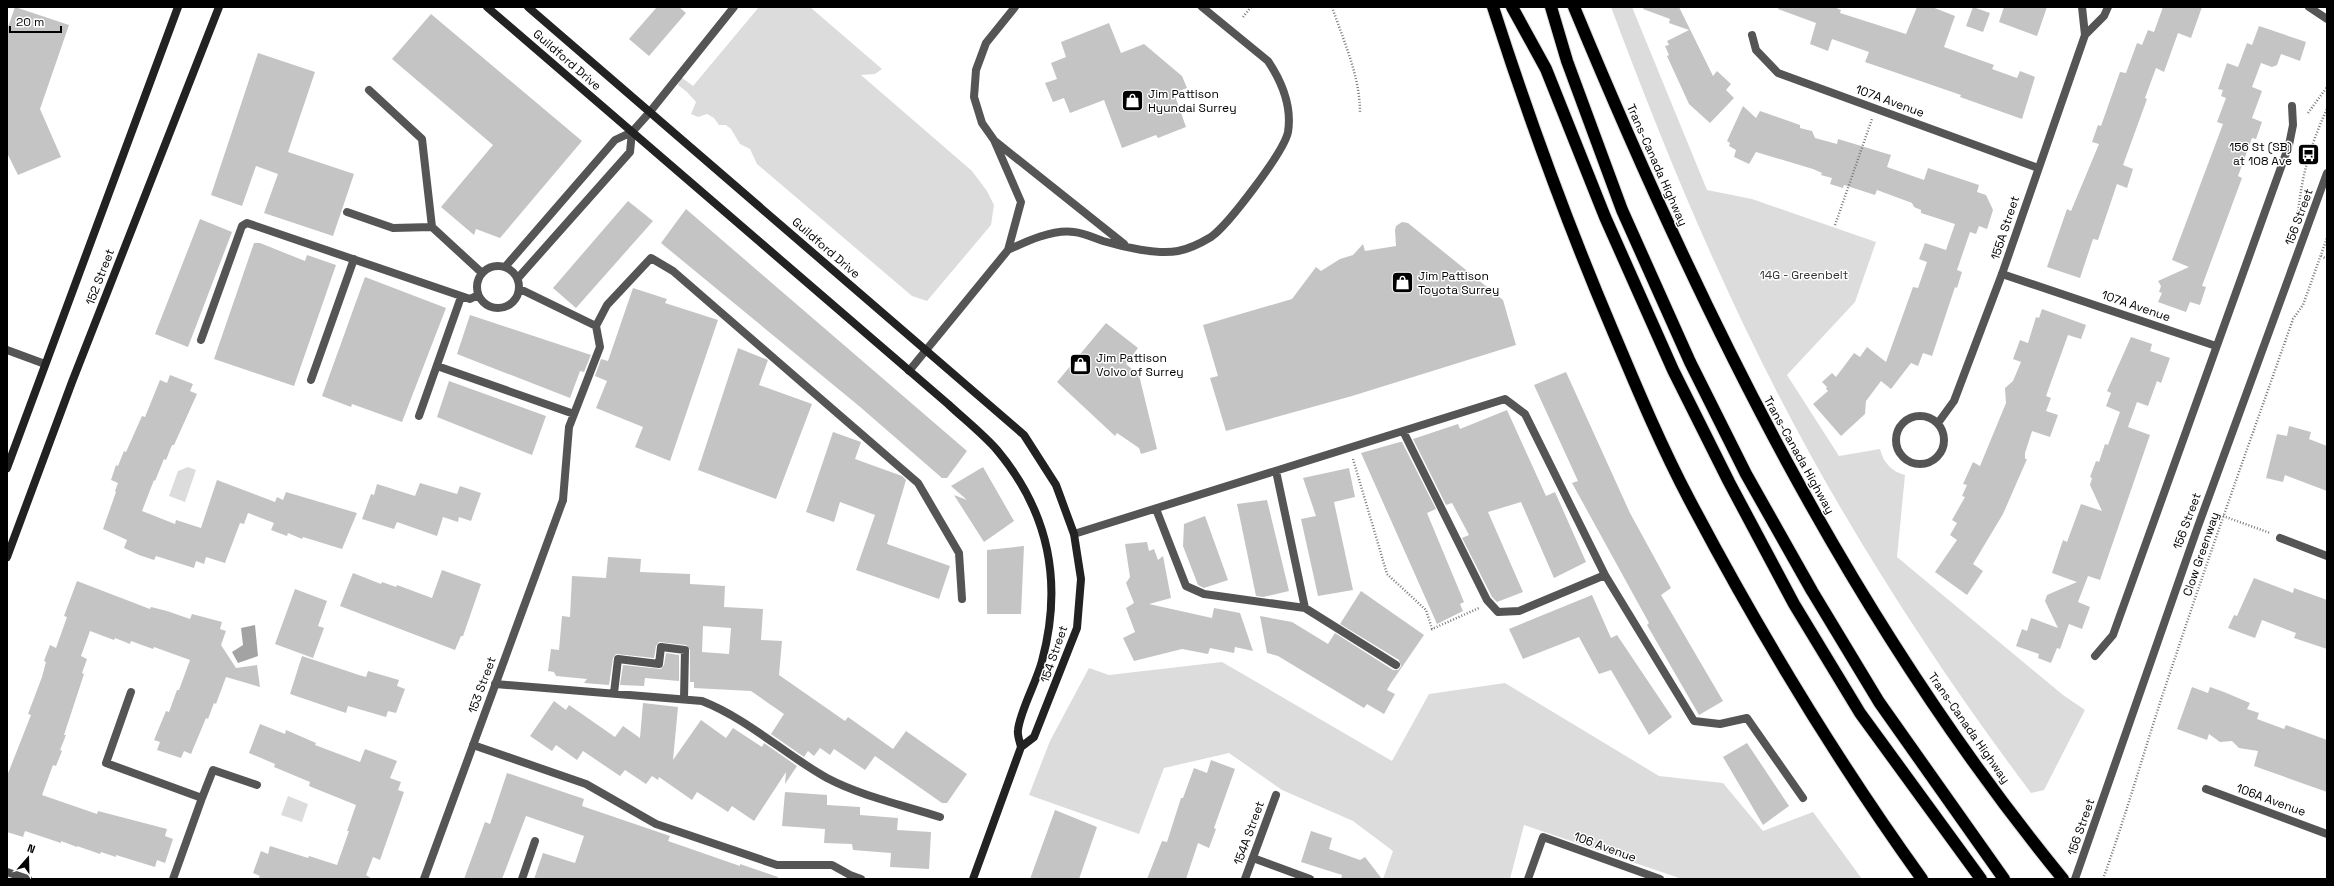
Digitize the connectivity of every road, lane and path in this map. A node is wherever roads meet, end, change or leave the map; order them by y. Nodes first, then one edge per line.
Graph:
1 (178, 7) edge
2 (219, 7) edge
3 (487, 7) edge
4 (528, 7) edge
5 (734, 7) edge
6 (1015, 7) edge
7 (1202, 7) edge
8 (1252, 7) edge
9 (1332, 7) edge
10 (1493, 7) edge
11 (1512, 7) edge
12 (1551, 7) edge
13 (1574, 7) edge
14 (1581, 7) edge
15 (2082, 7) edge
16 (2108, 7) edge
17 (2309, 7) edge
18 (1243, 17) dead end
19 (2327, 19) edge
20 (1752, 35) dead end
21 (2085, 35) junction
22 (1592, 51) junction
23 (2327, 87) edge
24 (369, 90) dead end
25 (2292, 106) dead end
26 (2327, 109) edge
27 (649, 113) junction
28 (2308, 113) dead end
29 (1360, 114) dead end
30 (1872, 117) dead end
31 (632, 132) junction
32 (994, 140) junction
33 (2038, 168) junction
34 (2327, 173) edge
35 (347, 212) dead end
36 (2298, 215) dead end
37 (1836, 225) dead end
38 (432, 227) junction
39 (2327, 238) edge
40 (1125, 245) junction
41 (1008, 250) junction
42 (2320, 256) junction
43 (2327, 258) edge
44 (354, 259) junction
45 (505, 267) junction
46 (482, 273) junction
47 (2002, 274) junction
48 (518, 278) junction
49 (520, 289) junction
50 (478, 295) junction
51 (462, 297) junction
52 (596, 326) junction
53 (201, 340) dead end
54 (2216, 346) junction
55 (7, 350) edge
56 (926, 350) junction
57 (45, 364) junction
58 (437, 366) junction
59 (909, 371) junction
60 (311, 380) dead end
61 (574, 414) junction
62 (419, 416) dead end
63 (1938, 423) junction
64 (1403, 431) junction
65 (1352, 457) dead end
66 (7, 468) edge
67 (1276, 471) junction
68 (1156, 509) junction
69 (2224, 516) junction
70 (1042, 528) joint
71 (2260, 529) dead end
72 (1074, 534) junction
73 (2280, 538) dead end
74 (2327, 556) edge
75 (7, 557) edge
76 (1605, 574) junction
77 (962, 599) dead end
78 (1490, 603) junction
79 (1305, 608) junction
80 (2095, 656) dead end
81 (1396, 665) dead end
82 (495, 684) junction
83 (131, 692) dead end
84 (614, 693) junction
85 (684, 699) junction
86 (473, 745) junction
87 (1021, 747) junction
88 (257, 786) dead end
89 (2206, 789) dead end
90 (1276, 795) dead end
91 (202, 798) junction
92 (1804, 798) dead end
93 (940, 816) dead end
94 (2327, 834) edge
95 (536, 841) dead end
96 (1253, 858) junction
97 (7, 872) edge
98 (28, 879) edge
99 (173, 879) edge
100 (424, 879) edge
101 (522, 879) edge
102 (861, 879) edge
103 (973, 879) edge
104 (1245, 879) edge
105 (1310, 879) edge
106 (1528, 879) edge
107 (1660, 879) edge
108 (1922, 879) edge
109 (1981, 879) edge
110 (2004, 879) edge
111 (2063, 879) edge
112 (2075, 879) edge
113 (2103, 879) edge

1 - 57 main road, 152 Street
2 - 75 main road, 152 Street
3 - 31 main road, Guildford Drive
4 - 27 main road, Guildford Drive
5 - 27 street
6 - 32 street
7 - 40 street
8 - 18 path
9 - 29 path
10 - 108 highway
11 - 109 highway
12 - 110 highway
13 - 22 highway, Trans-Canada Highway
14 - 22 highway
15 - 21 street, 155A Street
16 - 21 street, 155A Street
17 - 19 street
20 - 33 street, 107A Avenue
21 - 33 street, 155A Street
22 - 111 highway, Trans-Canada Highway
23 - 28 path
24 - 38 street
25 - 54 street
26 - 36 path
27 - 31 street
27 - 56 main road, Guildford Drive
30 - 37 path
31 - 45 street
31 - 48 street
31 - 59 main road, Guildford Drive
32 - 40 street
32 - 41 street
33 - 47 street, 155A Street
34 - 112 street, 156 Street
35 - 38 street
38 - 46 street
39 - 42 path, Clow Greenway
40 - 41 street
41 - 56 street
42 - 43 path
42 - 69 path, Clow Greenway
44 - 51 street
44 - 53 street
44 - 60 street
45 - 46 street
45 - 48 street
46 - 50 street
47 - 54 street, 107A Avenue
47 - 63 street, 155A Street
48 - 49 street
49 - 50 street
49 - 52 street
50 - 51 street
51 - 58 street
52 - 61 street, 153 Street
52 - 77 street
54 - 80 street
55 - 57 street
56 - 59 street
56 - 72 main road, Guildford Drive
57 - 66 main road, 152 Street
58 - 61 street
58 - 62 street
59 - 70 main road, Guildford Drive
61 - 82 street, 153 Street
63 - 63 street
64 - 67 street
64 - 76 street
64 - 78 street
65 - 78 path
67 - 68 street
67 - 79 street
68 - 72 street
68 - 79 street
69 - 71 path
69 - 113 path, Clow Greenway
70 - 87 main road, 154 Street
72 - 87 main road, 154 Street
73 - 74 street
76 - 78 street
76 - 92 street
79 - 81 street
82 - 84 street
82 - 86 street, 153 Street
83 - 91 street
84 - 85 street
84 - 85 street
85 - 93 street
86 - 100 street, 153 Street
86 - 102 street
87 - 103 main road, 154 Street
88 - 91 street
89 - 94 street, 106A Avenue
90 - 96 street, 154A Street
91 - 99 street
95 - 101 street
96 - 104 street, 154A Street
96 - 105 street
97 - 98 street
106 - 107 street, 106 Avenue

